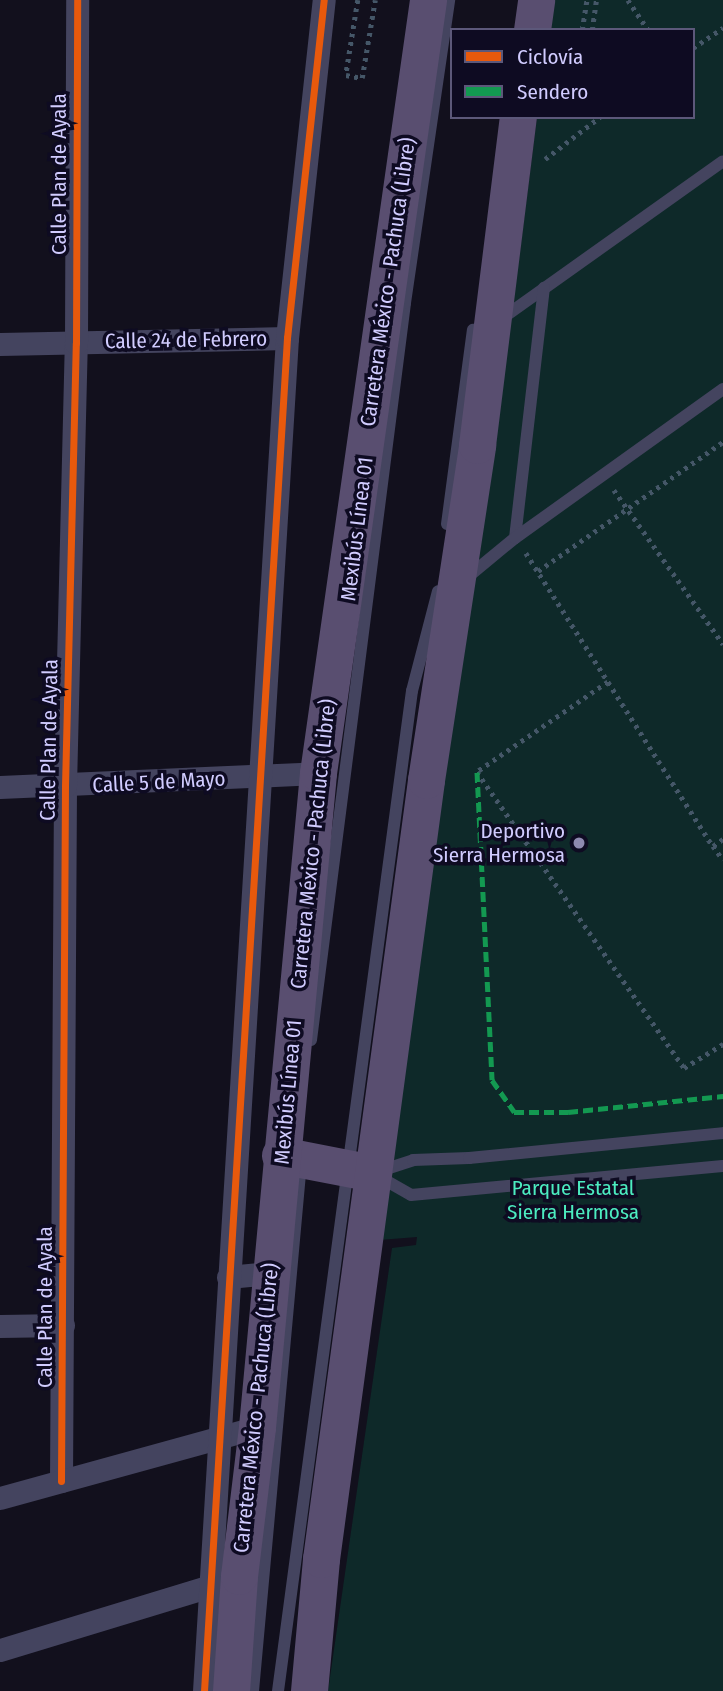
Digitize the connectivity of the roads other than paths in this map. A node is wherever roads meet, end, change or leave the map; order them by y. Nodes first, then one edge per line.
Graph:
1 (77, 0) edge
2 (324, 0) edge
3 (428, 0) edge
4 (449, 0) edge
5 (536, 0) edge
6 (532, 28) edge
7 (518, 119) edge
8 (723, 161) edge
9 (544, 288) junction
10 (484, 322) junction
11 (288, 338) junction
12 (76, 343) junction
13 (0, 344) edge
14 (723, 389) edge
15 (445, 536) dead end
16 (515, 538) junction
17 (448, 582) junction
18 (318, 773) junction
19 (258, 778) junction
20 (65, 786) junction
21 (0, 787) edge
22 (310, 1051) dead end
23 (723, 1133) edge
24 (294, 1153) junction
25 (723, 1166) edge
26 (360, 1170) junction
27 (270, 1273) junction
28 (228, 1277) junction
29 (63, 1325) junction
30 (0, 1326) edge
31 (257, 1427) junction
32 (218, 1439) junction
33 (61, 1481) junction
34 (0, 1499) edge
35 (224, 1582) junction
36 (0, 1650) edge
37 (204, 1691) edge
38 (231, 1691) edge
39 (253, 1691) edge
40 (278, 1691) edge
41 (309, 1691) edge

1 - 12 street, Calle Plan de Ayala
2 - 11 street
3 - 18 main road, Carretera México - Pachuca (Libre)
4 - 22 lane, Mexibús Línea 01
5 - 6 main road
7 - 10 main road
8 - 9 lane
9 - 10 lane
9 - 16 lane
10 - 15 lane
10 - 17 main road
11 - 12 street, Calle 24 de Febrero
11 - 19 street
12 - 13 street, Calle 24 de Febrero
12 - 20 street, Calle Plan de Ayala
14 - 16 lane
16 - 17 lane
17 - 26 main road
18 - 19 street, Calle 5 de Mayo
18 - 24 main road, Carretera México - Pachuca (Libre)
19 - 20 street, Calle 5 de Mayo
19 - 28 street
20 - 21 street, Calle 5 de Mayo
20 - 29 street, Calle Plan de Ayala
23 - 26 lane
24 - 26 main road
24 - 27 main road, Carretera México - Pachuca (Libre)
24 - 39 lane, Mexibús Línea 01
25 - 26 lane
26 - 40 lane
26 - 41 main road
27 - 28 street
27 - 31 main road, Carretera México - Pachuca (Libre)
28 - 32 street
29 - 30 street
29 - 33 street, Calle Plan de Ayala
31 - 32 street
31 - 35 main road, Carretera México - Pachuca (Libre)
32 - 33 street
32 - 35 street
33 - 34 street
35 - 36 street
35 - 37 street
35 - 38 main road, Carretera México - Pachuca (Libre)

